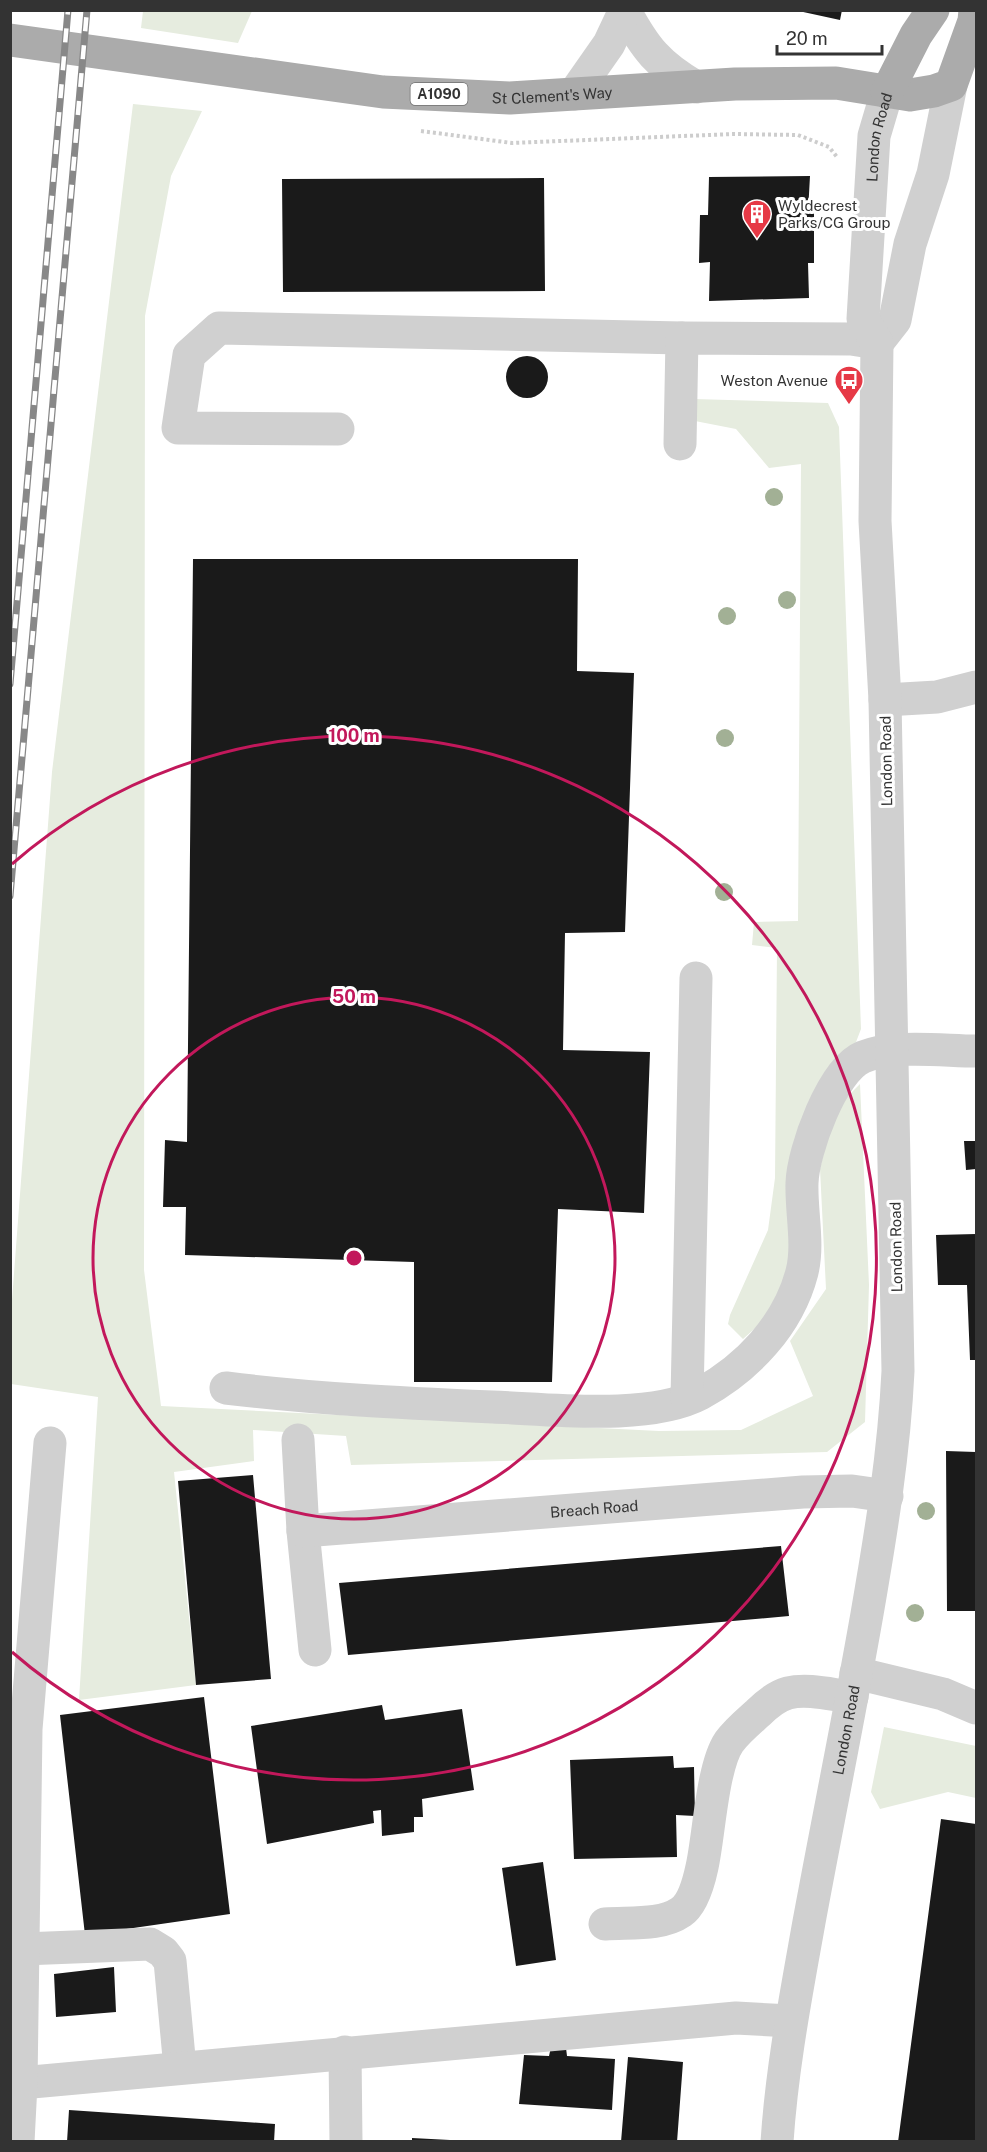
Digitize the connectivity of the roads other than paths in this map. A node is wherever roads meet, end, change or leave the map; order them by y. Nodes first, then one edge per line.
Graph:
1 (933, 10) edge
2 (975, 10) edge
3 (625, 11) edge
4 (10, 40) edge
5 (951, 85) junction
6 (696, 87) junction
7 (887, 92) junction
8 (574, 94) junction
9 (682, 338) junction
10 (877, 343) junction
11 (338, 429) dead end
12 (680, 444) dead end
13 (976, 687) edge
14 (885, 700) junction
15 (696, 978) dead end
16 (893, 1051) junction
17 (976, 1051) edge
18 (226, 1388) dead end
19 (687, 1398) junction
20 (298, 1440) dead end
21 (50, 1443) dead end
22 (887, 1496) junction
23 (303, 1531) junction
24 (315, 1650) dead end
25 (854, 1685) junction
26 (976, 1708) edge
27 (605, 1924) dead end
28 (22, 1949) junction
29 (791, 2020) junction
30 (345, 2052) junction
31 (180, 2068) junction
32 (16, 2084) edge
33 (18, 2142) edge
34 (346, 2142) edge
35 (777, 2142) edge

1 - 7 main road, London Road
2 - 5 main road
3 - 6 street
3 - 8 street
4 - 8 main road, St Clement's Way / A1090
5 - 7 main road, St Clement's Way / A1090
5 - 10 street
6 - 7 main road, St Clement's Way / A1090
6 - 8 main road, St Clement's Way / A1090
7 - 10 street, London Road
9 - 10 street
9 - 11 street
9 - 12 street
10 - 14 street, London Road
13 - 14 street
14 - 16 street, London Road
15 - 19 street
16 - 17 street
16 - 19 street
16 - 22 street, London Road
18 - 19 street
20 - 23 street
21 - 28 street
22 - 23 street, Breach Road
22 - 25 street, London Road
23 - 24 street
25 - 26 street
25 - 27 street
25 - 29 street, London Road
28 - 31 street
28 - 32 street
29 - 30 street
29 - 35 street, London Road
30 - 31 street
30 - 34 street
31 - 32 street
32 - 33 street

